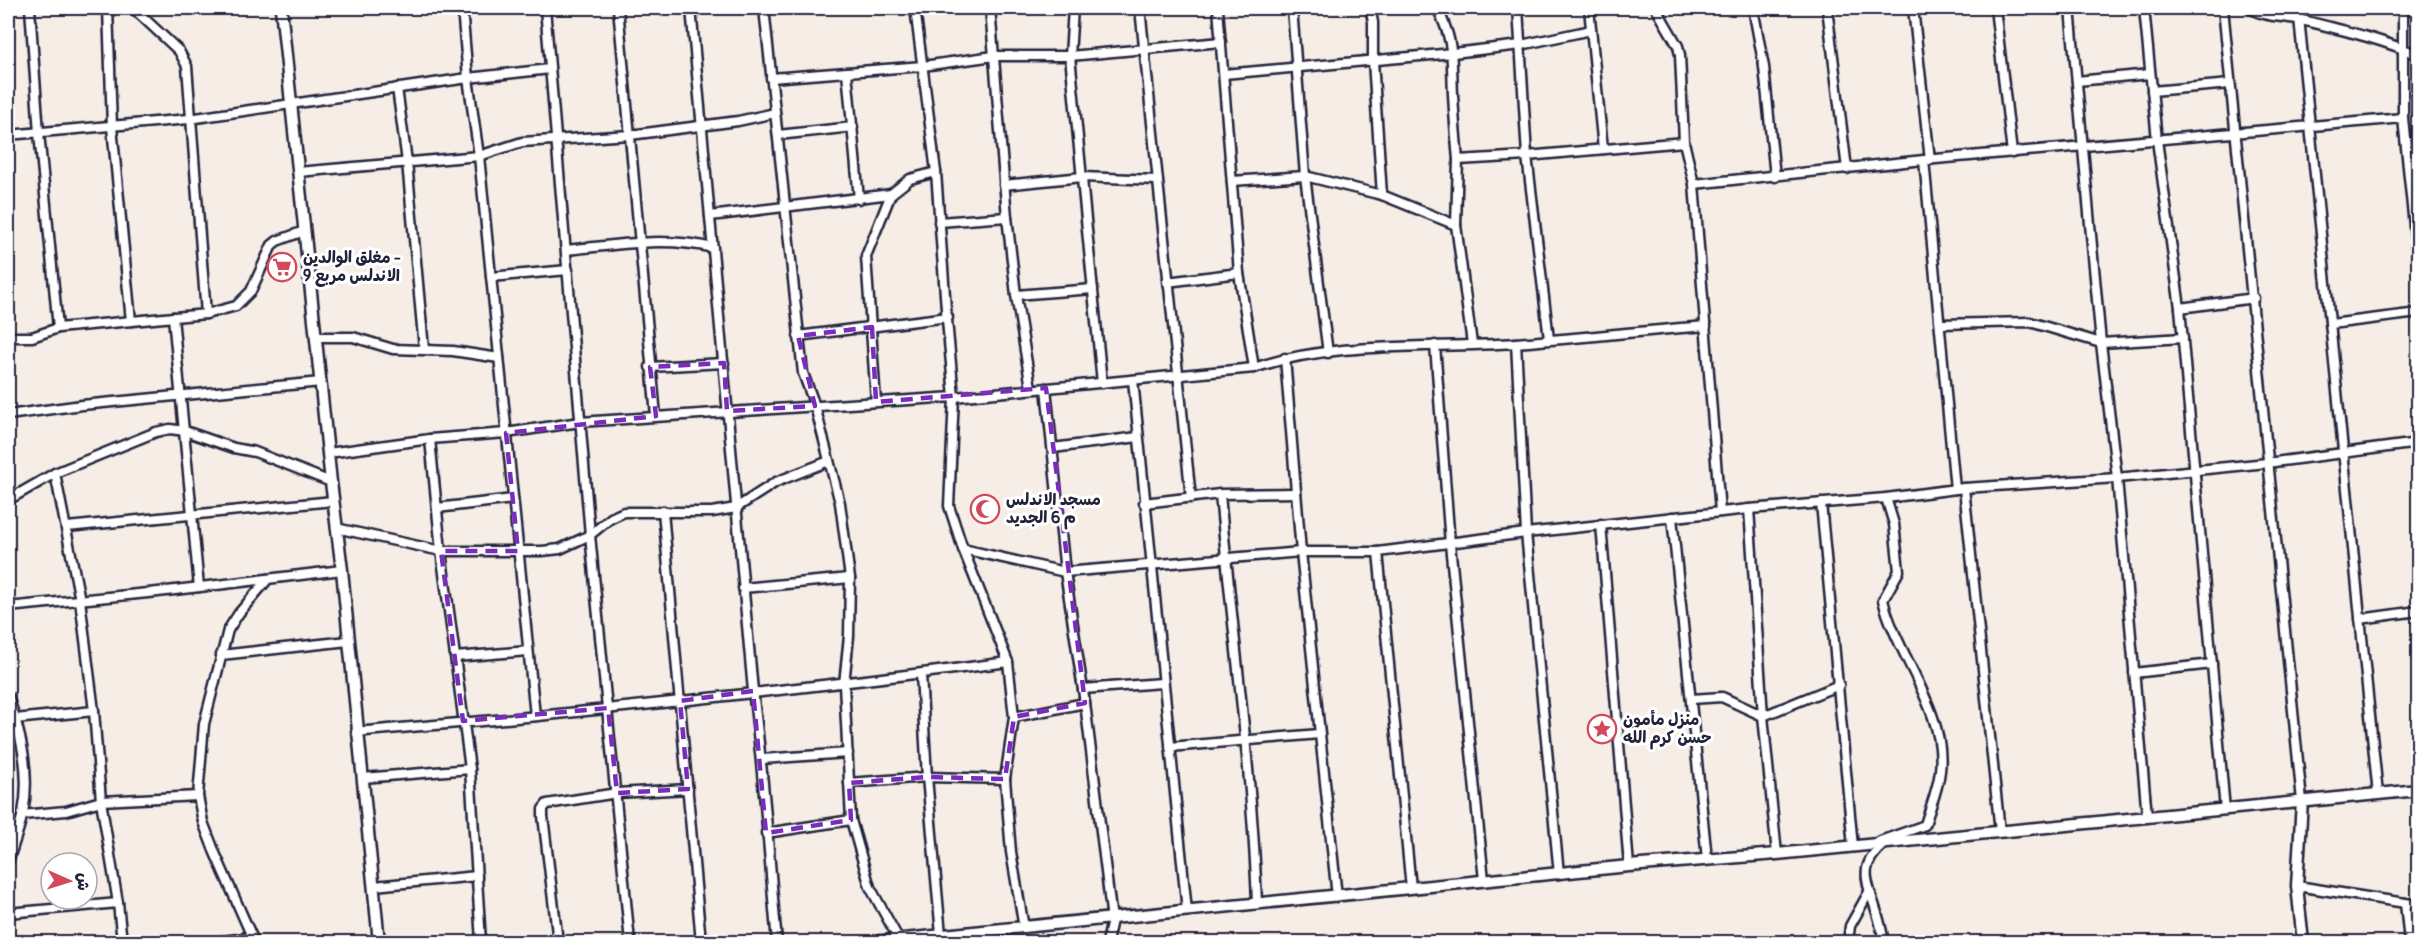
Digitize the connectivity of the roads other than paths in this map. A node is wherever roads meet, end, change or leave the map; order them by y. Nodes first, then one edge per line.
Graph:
1 (30, 8) edge
2 (108, 8) edge
3 (133, 8) edge
4 (281, 8) edge
5 (462, 8) edge
6 (545, 8) edge
7 (618, 8) edge
8 (691, 8) edge
9 (764, 8) edge
10 (915, 8) edge
11 (990, 8) edge
12 (1073, 8) edge
13 (1140, 8) edge
14 (1218, 8) edge
15 (1292, 8) edge
16 (1370, 8) edge
17 (1437, 8) edge
18 (1518, 8) edge
19 (1589, 8) edge
20 (1656, 8) edge
21 (1753, 8) edge
22 (1827, 8) edge
23 (1913, 8) edge
24 (1995, 8) edge
25 (2070, 8) edge
26 (2144, 8) edge
27 (2223, 8) edge
28 (2249, 8) edge
29 (2298, 8) edge
30 (2403, 8) edge
31 (2299, 20) junction
32 (1591, 30) junction
33 (1221, 42) junction
34 (1521, 45) junction
35 (2403, 49) junction
36 (1145, 50) junction
37 (1453, 53) junction
38 (2418, 55) edge
39 (994, 56) junction
40 (1070, 56) junction
41 (1373, 60) junction
42 (923, 66) junction
43 (1298, 67) junction
44 (550, 69) junction
45 (847, 72) junction
46 (1224, 74) junction
47 (2151, 74) junction
48 (468, 78) junction
49 (771, 78) junction
50 (2078, 81) junction
51 (2229, 84) junction
52 (397, 88) junction
53 (2152, 91) junction
54 (291, 104) junction
55 (775, 113) junction
56 (2403, 118) junction
57 (189, 119) junction
58 (702, 126) junction
59 (2311, 126) junction
60 (112, 127) junction
61 (853, 127) junction
62 (2235, 132) junction
63 (39, 133) junction
64 (8, 135) edge
65 (630, 135) junction
66 (778, 135) junction
67 (557, 138) junction
68 (2157, 140) junction
69 (2418, 141) edge
70 (1684, 142) junction
71 (2406, 143) junction
72 (2084, 147) junction
73 (1603, 149) junction
74 (2012, 153) junction
75 (479, 156) junction
76 (1527, 156) junction
77 (1458, 160) junction
78 (1927, 160) junction
79 (407, 162) junction
80 (1847, 169) junction
81 (298, 172) junction
82 (936, 172) junction
83 (1305, 176) junction
84 (1082, 177) junction
85 (1774, 177) junction
86 (1157, 180) junction
87 (1233, 181) junction
88 (1694, 184) junction
89 (1004, 185) junction
90 (891, 194) junction
91 (1382, 195) junction
92 (859, 198) junction
93 (786, 208) junction
94 (711, 216) junction
95 (1007, 217) junction
96 (939, 222) junction
97 (1456, 225) junction
98 (304, 231) junction
99 (639, 243) junction
100 (713, 248) junction
101 (566, 250) junction
102 (2418, 265) edge
103 (568, 270) junction
104 (1239, 273) junction
105 (491, 278) junction
106 (1167, 282) junction
107 (1093, 289) junction
108 (1016, 295) junction
109 (2254, 298) junction
110 (2180, 308) junction
111 (2418, 313) edge
112 (206, 314) junction
113 (173, 317) junction
114 (948, 317) junction
115 (131, 321) junction
116 (1940, 324) junction
117 (2331, 324) junction
118 (1706, 326) junction
119 (872, 327) junction
120 (58, 328) junction
121 (798, 336) junction
122 (8, 337) edge
123 (317, 337) junction
124 (2183, 338) junction
125 (1550, 339) junction
126 (1516, 343) junction
127 (2101, 343) junction
128 (1472, 344) junction
129 (1436, 345) junction
130 (424, 349) junction
131 (1328, 353) junction
132 (499, 358) junction
133 (1285, 358) junction
134 (724, 363) junction
135 (651, 367) junction
136 (1254, 368) junction
137 (1177, 376) junction
138 (1133, 380) junction
139 (321, 382) junction
140 (1102, 383) junction
141 (1030, 388) junction
142 (1046, 388) junction
143 (180, 396) junction
144 (954, 397) junction
145 (876, 402) junction
146 (815, 406) junction
147 (727, 411) junction
148 (8, 415) edge
149 (656, 416) junction
150 (580, 422) junction
151 (185, 430) junction
152 (506, 433) junction
153 (1138, 437) junction
154 (430, 439) junction
155 (2418, 443) edge
156 (1053, 448) junction
157 (328, 453) junction
158 (2343, 454) junction
159 (829, 461) junction
160 (2267, 463) junction
161 (2194, 470) junction
162 (55, 473) junction
163 (2117, 478) junction
164 (331, 482) junction
165 (1960, 488) junction
166 (1296, 493) junction
167 (1220, 494) junction
168 (1191, 498) junction
169 (1886, 498) junction
170 (513, 499) junction
171 (8, 500) edge
172 (333, 501) junction
173 (1144, 503) junction
174 (1821, 503) junction
175 (736, 507) junction
176 (437, 508) junction
177 (1749, 509) junction
178 (663, 511) junction
179 (1720, 512) junction
180 (192, 513) junction
181 (1672, 518) junction
182 (1601, 524) junction
183 (67, 526) junction
184 (336, 528) junction
185 (1526, 533) junction
186 (590, 535) junction
187 (1450, 544) junction
188 (963, 549) junction
189 (441, 551) junction
190 (518, 551) junction
191 (1301, 552) junction
192 (1378, 552) junction
193 (1226, 558) junction
194 (1150, 565) junction
195 (342, 570) junction
196 (1065, 572) junction
197 (850, 578) junction
198 (268, 579) junction
199 (199, 587) junction
200 (743, 588) junction
201 (80, 600) junction
202 (8, 607) edge
203 (2418, 611) edge
204 (2360, 620) junction
205 (348, 641) junction
206 (528, 651) junction
207 (221, 655) junction
208 (455, 657) junction
209 (1008, 662) junction
210 (2211, 664) junction
211 (2134, 673) junction
212 (921, 674) junction
213 (1162, 683) junction
214 (844, 684) junction
215 (1839, 686) junction
216 (1083, 689) junction
217 (753, 692) junction
218 (8, 696) edge
219 (1690, 699) junction
220 (680, 701) junction
221 (1085, 703) junction
222 (608, 708) junction
223 (94, 711) junction
224 (535, 716) junction
225 (1763, 716) junction
226 (1014, 717) junction
227 (15, 719) junction
228 (463, 721) junction
229 (356, 732) junction
230 (1319, 734) junction
231 (1247, 740) junction
232 (1170, 747) junction
233 (848, 753) junction
234 (762, 759) junction
235 (470, 769) junction
236 (927, 777) junction
237 (363, 778) junction
238 (1005, 779) junction
239 (849, 783) junction
240 (688, 789) junction
241 (2418, 790) edge
242 (617, 793) junction
243 (2378, 794) junction
244 (198, 796) junction
245 (101, 801) junction
246 (2302, 801) junction
247 (2225, 810) junction
248 (22, 815) junction
249 (2147, 816) junction
250 (851, 820) junction
251 (2000, 832) junction
252 (766, 833) junction
253 (1884, 843) junction
254 (1870, 845) junction
255 (1853, 847) junction
256 (1777, 854) junction
257 (1707, 859) junction
258 (8, 862) edge
259 (1629, 866) junction
260 (1559, 874) junction
261 (477, 876) junction
262 (1484, 880) junction
263 (2296, 885) junction
264 (374, 886) junction
265 (1411, 888) junction
266 (1869, 892) junction
267 (1337, 897) junction
268 (118, 903) junction
269 (2406, 903) junction
270 (1257, 904) junction
271 (2418, 904) edge
272 (1187, 911) junction
273 (8, 913) edge
274 (1112, 920) junction
275 (1024, 928) junction
276 (941, 934) junction
277 (1883, 938) edge
278 (252, 940) edge
279 (899, 940) junction
280 (122, 942) edge
281 (216, 942) edge
282 (379, 942) edge
283 (481, 942) edge
284 (558, 942) edge
285 (630, 942) edge
286 (701, 942) edge
287 (777, 942) edge
288 (874, 942) edge
289 (1107, 942) edge
290 (1848, 942) edge
291 (1891, 942) edge
292 (2303, 942) edge
293 (2409, 942) edge

1 - 63 street
2 - 60 street
3 - 57 street
4 - 54 street
5 - 48 street
6 - 44 street
7 - 65 street
8 - 58 street
9 - 49 street
10 - 42 street
11 - 39 street
12 - 40 street
13 - 36 street
14 - 33 street
15 - 43 street
16 - 41 street
17 - 37 street
18 - 34 street
19 - 32 street
20 - 70 street
21 - 85 street
22 - 80 street
23 - 78 street
24 - 74 street
25 - 50 street
26 - 47 street
27 - 51 street
28 - 31 street
29 - 31 street
30 - 35 street
31 - 35 street
31 - 59 street
32 - 34 street
32 - 73 street
33 - 36 street
33 - 46 street
34 - 37 street
34 - 76 street
35 - 38 street
35 - 56 street
36 - 40 street
36 - 86 street
37 - 41 street
37 - 77 street
39 - 40 street
39 - 42 street
39 - 89 street
40 - 84 street
41 - 43 street
41 - 91 street
42 - 45 street
42 - 82 street
43 - 46 street
43 - 83 street
44 - 48 street
44 - 67 street
45 - 49 street
45 - 61 street
46 - 87 street
47 - 50 street
47 - 53 street
48 - 52 street
48 - 75 street
49 - 55 street
50 - 72 street
51 - 53 street
51 - 62 street
52 - 54 street
52 - 79 street
53 - 68 street
54 - 57 street
54 - 81 street
55 - 58 street
55 - 66 street
56 - 59 street
56 - 71 street
57 - 60 street
57 - 112 street
58 - 65 street
58 - 94 street
59 - 62 street
59 - 117 street
60 - 63 street
60 - 115 street
61 - 66 street
61 - 92 street
62 - 68 street
62 - 109 street
63 - 64 street
63 - 120 street
65 - 67 street
65 - 99 street
66 - 93 street
67 - 75 street
67 - 101 street
68 - 72 street
68 - 110 street
69 - 71 street
70 - 73 street
70 - 88 street
71 - 102 street
72 - 74 street
72 - 127 street
73 - 76 street
74 - 78 street
75 - 79 street
75 - 105 street
76 - 77 street
76 - 125 street
77 - 97 street
78 - 80 street
78 - 116 street
79 - 81 street
79 - 130 street
80 - 85 street
81 - 98 street
82 - 90 street
82 - 96 street
83 - 87 street
83 - 91 street
83 - 131 street
84 - 86 street
84 - 89 street
84 - 107 street
85 - 88 street
86 - 106 street
87 - 104 street
88 - 118 street
89 - 95 street
90 - 92 street
90 - 119 street
91 - 97 street
92 - 93 street
93 - 94 street
93 - 121 street
94 - 100 street
95 - 96 street
95 - 108 street
96 - 114 street
97 - 128 street
98 - 112 street
98 - 123 street
99 - 100 street
99 - 101 street
99 - 135 street
100 - 134 street
101 - 103 street
103 - 105 street
103 - 150 street
104 - 106 street
104 - 136 street
105 - 132 street
106 - 137 street
107 - 108 street
107 - 140 street
108 - 141 street
109 - 110 street
109 - 160 street
110 - 124 street
111 - 117 street
112 - 113 street
113 - 115 street
113 - 143 street
114 - 119 street
114 - 144 street
115 - 120 street
116 - 127 street
116 - 165 street
117 - 158 street
118 - 125 street
118 - 179 street
119 - 121 street
119 - 145 street
120 - 122 street
121 - 146 street
123 - 130 street
123 - 139 street
124 - 127 street
124 - 161 street
125 - 126 street
126 - 128 street
126 - 185 street
127 - 163 street
128 - 129 street
129 - 131 street
129 - 187 street
130 - 132 street
131 - 133 street
132 - 152 street
133 - 136 street
133 - 166 street
134 - 135 street
134 - 147 street
135 - 149 street
136 - 137 street
137 - 138 street
137 - 168 street
138 - 140 street
138 - 153 street
139 - 143 street
139 - 157 street
140 - 142 street
141 - 142 street
141 - 144 street
142 - 156 street
143 - 148 street
143 - 151 street
144 - 145 street
144 - 188 street
145 - 146 street
146 - 147 street
146 - 159 street
147 - 149 street
147 - 175 street
149 - 150 street
150 - 152 street
150 - 186 street
151 - 162 street
151 - 164 street
151 - 180 street
152 - 154 street
152 - 170 street
153 - 156 street
153 - 173 street
154 - 157 street
154 - 176 street
155 - 158 street
156 - 196 street
157 - 164 street
158 - 160 street
158 - 204 street
159 - 175 street
159 - 197 street
160 - 161 street
160 - 246 street
161 - 163 street
161 - 210 street
162 - 171 street
162 - 183 street
163 - 165 street
163 - 211 street
164 - 172 street
165 - 169 street
165 - 251 street
166 - 167 street
166 - 191 street
167 - 168 street
167 - 193 street
168 - 173 street
169 - 174 street
169 - 254 street
170 - 176 street
170 - 190 street
172 - 180 street
172 - 184 street
173 - 194 street
174 - 177 street
174 - 215 street
175 - 178 street
175 - 200 street
176 - 189 street
177 - 179 street
177 - 225 street
178 - 186 street
178 - 220 street
179 - 181 street
180 - 183 street
180 - 199 street
181 - 182 street
181 - 219 street
182 - 185 street
182 - 259 street
183 - 201 street
184 - 189 street
184 - 195 street
185 - 187 street
185 - 260 street
186 - 190 street
186 - 222 street
187 - 192 street
187 - 262 street
188 - 196 street
188 - 209 street
189 - 190 street
189 - 208 street
190 - 206 street
191 - 192 street
191 - 193 street
191 - 230 street
192 - 265 street
193 - 194 street
193 - 231 street
194 - 196 street
194 - 213 street
195 - 198 street
195 - 205 street
196 - 216 street
197 - 200 street
197 - 214 street
198 - 199 street
198 - 207 street
199 - 201 street
200 - 217 street
201 - 202 street
201 - 223 street
203 - 204 street
204 - 243 street
205 - 207 street
205 - 229 street
206 - 208 street
206 - 224 street
207 - 244 street
208 - 228 street
209 - 212 street
209 - 226 street
210 - 211 street
210 - 247 street
211 - 249 street
212 - 214 street
212 - 236 street
213 - 216 street
213 - 232 street
214 - 217 street
214 - 233 street
215 - 225 street
215 - 255 street
216 - 221 street
217 - 220 street
217 - 234 street
218 - 227 street
219 - 225 street
219 - 257 street
220 - 222 street
220 - 240 street
221 - 226 street
221 - 274 street
222 - 224 street
222 - 242 street
223 - 227 street
223 - 245 street
224 - 228 street
225 - 256 street
226 - 238 street
227 - 248 street
228 - 229 street
228 - 235 street
229 - 237 street
230 - 231 street
230 - 267 street
231 - 232 street
231 - 270 street
232 - 272 street
233 - 234 street
233 - 239 street
234 - 252 street
235 - 237 street
235 - 261 street
236 - 238 street
236 - 239 street
236 - 276 street
237 - 264 street
238 - 275 street
239 - 250 street
240 - 242 street
240 - 286 street
241 - 243 street
242 - 284 street
242 - 285 street
243 - 246 street
244 - 245 street
244 - 278 street
245 - 248 street
245 - 268 street
246 - 247 street
246 - 263 street
247 - 249 street
248 - 258 street
249 - 251 street
250 - 252 street
250 - 279 street
251 - 253 street
252 - 287 street
253 - 254 street
253 - 266 street
254 - 255 street
255 - 256 street
256 - 257 street
257 - 259 street
259 - 260 street
260 - 262 street
261 - 264 street
261 - 283 street
262 - 265 street
263 - 269 street
263 - 292 street
264 - 282 street
265 - 267 street
266 - 277 street
266 - 290 street
267 - 270 street
268 - 273 street
268 - 280 street
269 - 271 street
269 - 293 street
270 - 272 street
272 - 274 street
274 - 275 street
274 - 289 street
275 - 276 street
276 - 279 street
277 - 291 street
278 - 281 street
279 - 288 street

